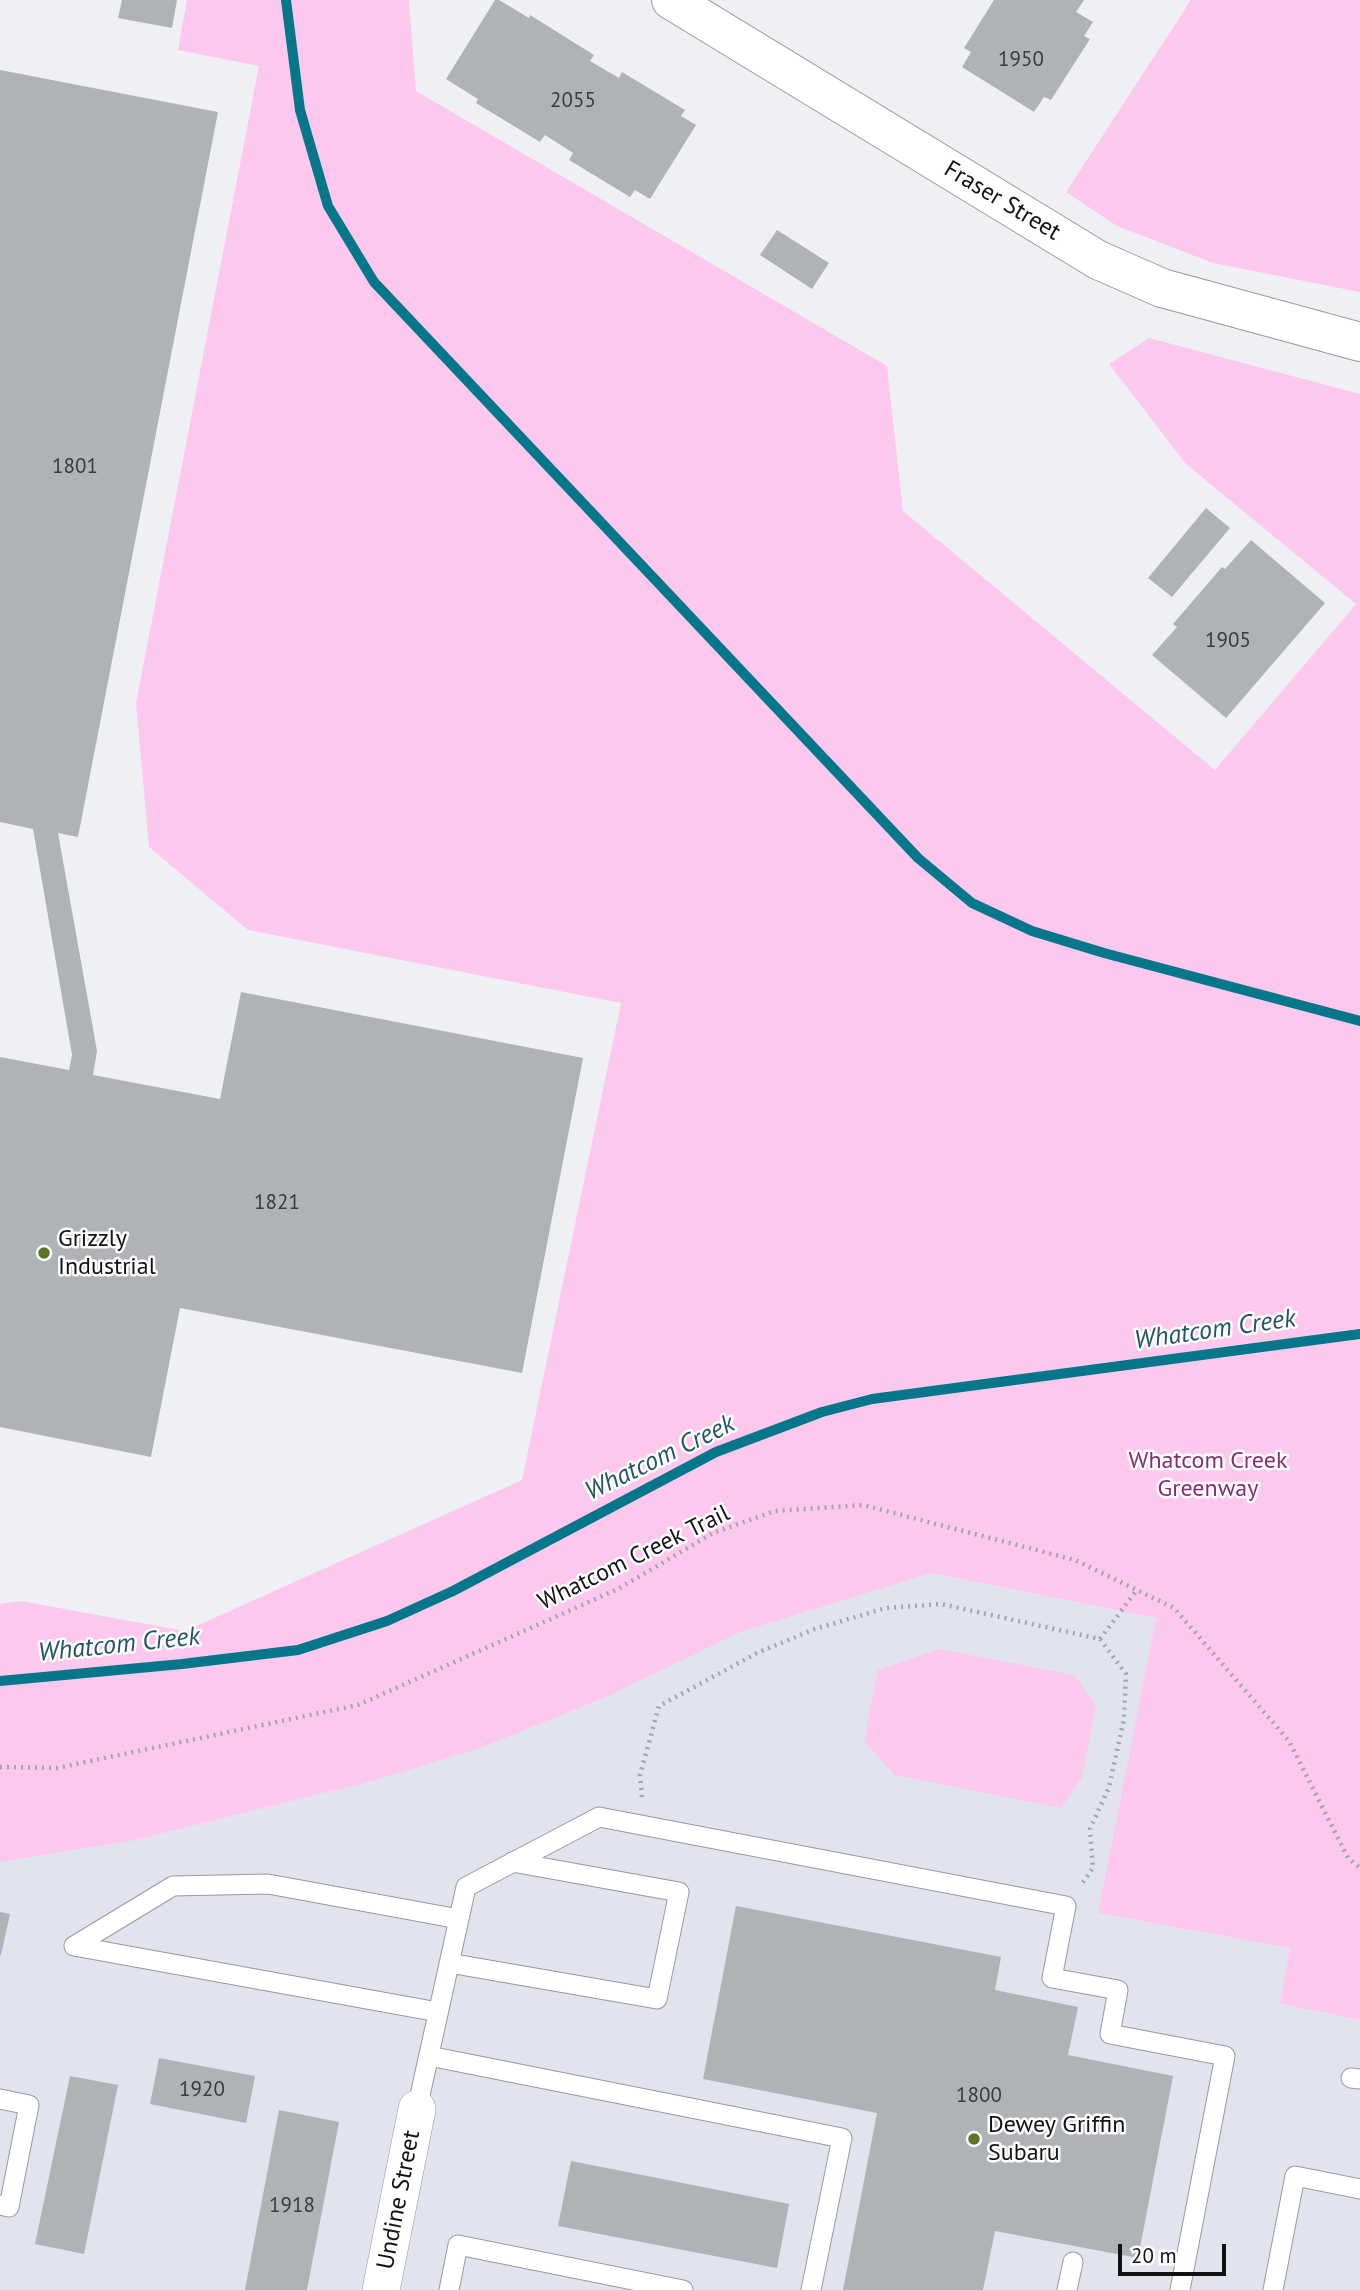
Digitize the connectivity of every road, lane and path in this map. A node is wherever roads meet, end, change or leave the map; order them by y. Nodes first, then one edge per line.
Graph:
1 (671, 0) edge
2 (1360, 342) edge
3 (1137, 1590) junction
4 (1100, 1639) junction
5 (0, 1767) edge
6 (646, 1826) junction
7 (512, 1862) junction
8 (1360, 1868) edge
9 (1066, 1906) junction
10 (459, 1919) junction
11 (449, 1963) junction
12 (438, 2012) junction
13 (429, 2056) junction
14 (0, 2099) edge
15 (417, 2109) joint
16 (1360, 2189) edge
17 (0, 2205) edge
18 (1073, 2262) dead end
19 (381, 2290) edge
20 (449, 2290) edge
21 (683, 2290) edge
22 (811, 2290) edge
23 (1067, 2290) edge
24 (1180, 2290) edge
25 (1273, 2290) edge

1 - 2 street, Fraser Street
3 - 4 path
3 - 5 path, Whatcom Creek Trail
3 - 8 path, Whatcom Creek Trail
4 - 6 path
4 - 9 path
6 - 7 lane
6 - 9 lane
7 - 10 lane
7 - 11 lane
9 - 24 lane
10 - 11 lane
10 - 12 lane
11 - 12 lane
12 - 13 lane
13 - 15 lane
13 - 22 lane
14 - 17 lane
15 - 19 street, Undine Street
16 - 25 lane
18 - 23 lane
20 - 21 lane

